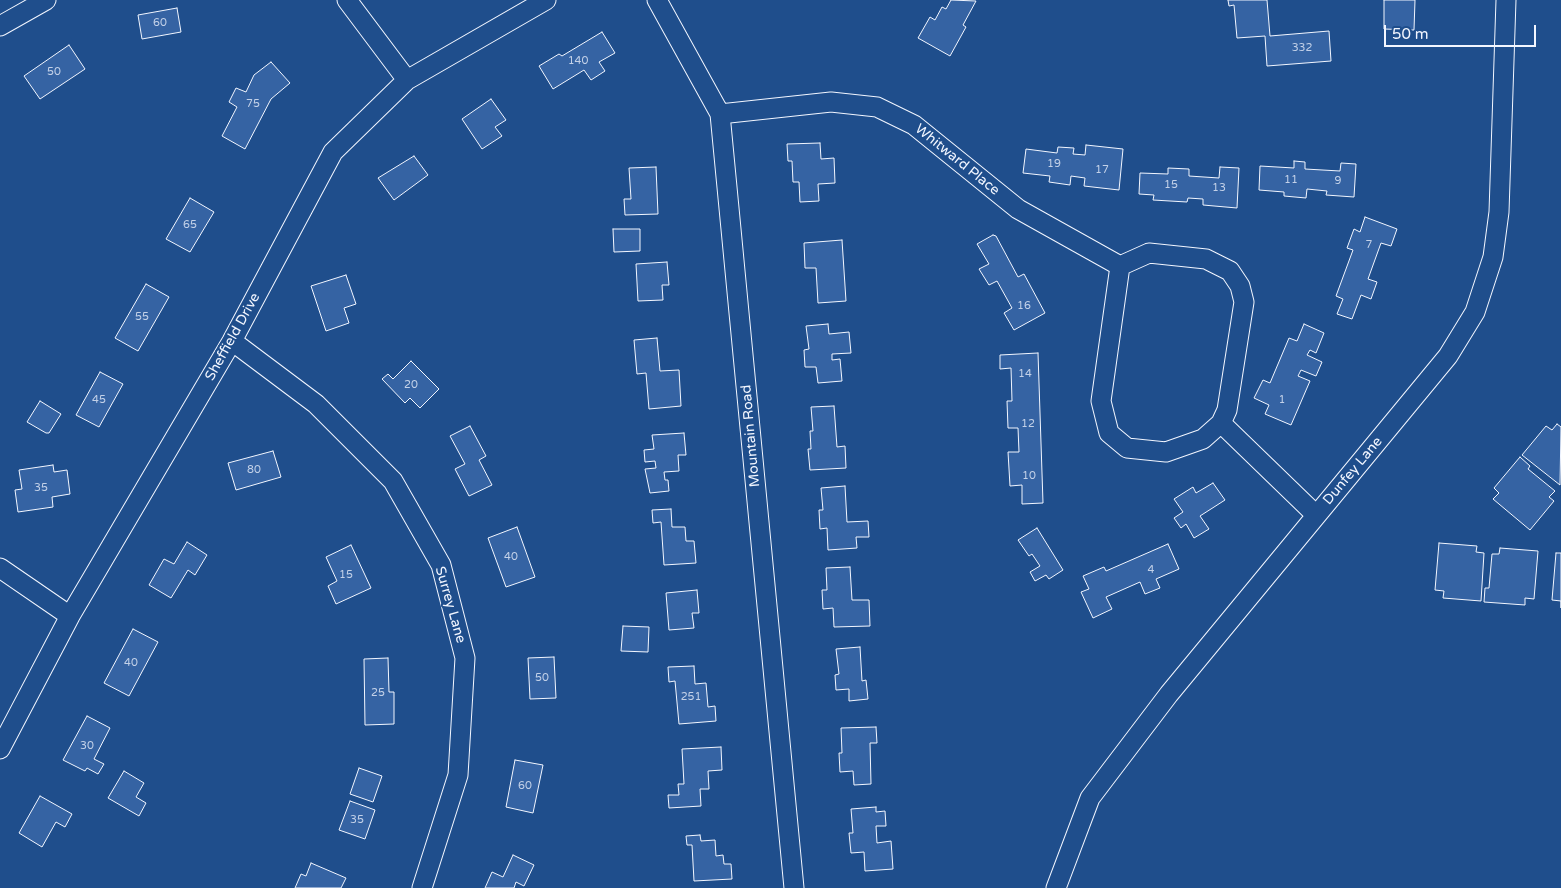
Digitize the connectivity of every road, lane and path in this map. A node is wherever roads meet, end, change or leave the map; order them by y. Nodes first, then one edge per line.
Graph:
1 (46, 0) edge
2 (347, 0) edge
3 (546, 0) edge
4 (657, 0) edge
5 (1506, 0) edge
6 (0, 26) edge
7 (407, 80) junction
8 (720, 114) junction
9 (1120, 266) junction
10 (232, 342) junction
11 (1221, 423) junction
12 (1316, 515) junction
13 (0, 568) edge
14 (70, 616) junction
15 (0, 749) edge
16 (422, 888) edge
17 (794, 888) edge
18 (1056, 888) edge

1 - 6 street
2 - 7 street
3 - 7 street, Sheffield Drive
4 - 8 street, Mountain Road
5 - 12 street, Dunfey Lane
7 - 10 street, Sheffield Drive
8 - 9 street, Whitward Place
8 - 17 street, Mountain Road
9 - 11 street
9 - 11 street
10 - 14 street, Sheffield Drive
10 - 16 street, Surrey Lane
11 - 12 street
12 - 18 street, Dunfey Lane
13 - 14 street
14 - 15 street, Sheffield Drive

